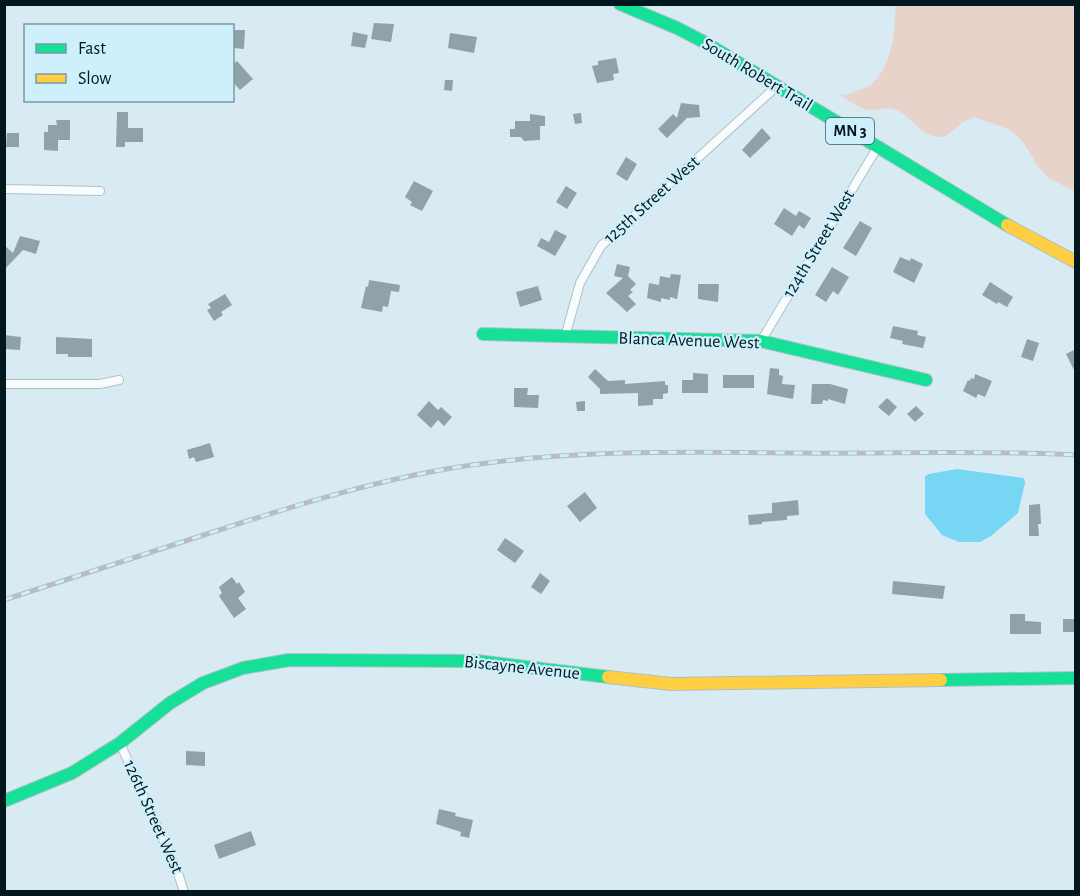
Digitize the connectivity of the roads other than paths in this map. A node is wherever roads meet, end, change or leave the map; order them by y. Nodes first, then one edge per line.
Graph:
1 (621, 5) edge
2 (776, 87) junction
3 (877, 148) junction
4 (4, 189) edge
5 (100, 191) dead end
6 (1076, 262) edge
7 (483, 334) dead end
8 (565, 337) junction
9 (761, 341) junction
10 (119, 380) dead end
11 (926, 380) dead end
12 (4, 384) edge
13 (1076, 678) edge
14 (120, 743) junction
15 (4, 801) edge
16 (184, 891) edge

1 - 2 street, South Robert Trail / MN 3
2 - 3 street, South Robert Trail / MN 3
2 - 8 street, 125th Street West
3 - 6 street, South Robert Trail / MN 3
3 - 9 street, 124th Street West
4 - 5 street
7 - 8 street, Blanca Avenue West
8 - 9 street, Blanca Avenue West
9 - 11 street, Blanca Avenue West
10 - 12 street
13 - 14 street, Biscayne Avenue
14 - 15 street, Biscayne Avenue
14 - 16 street, 126th Street West

